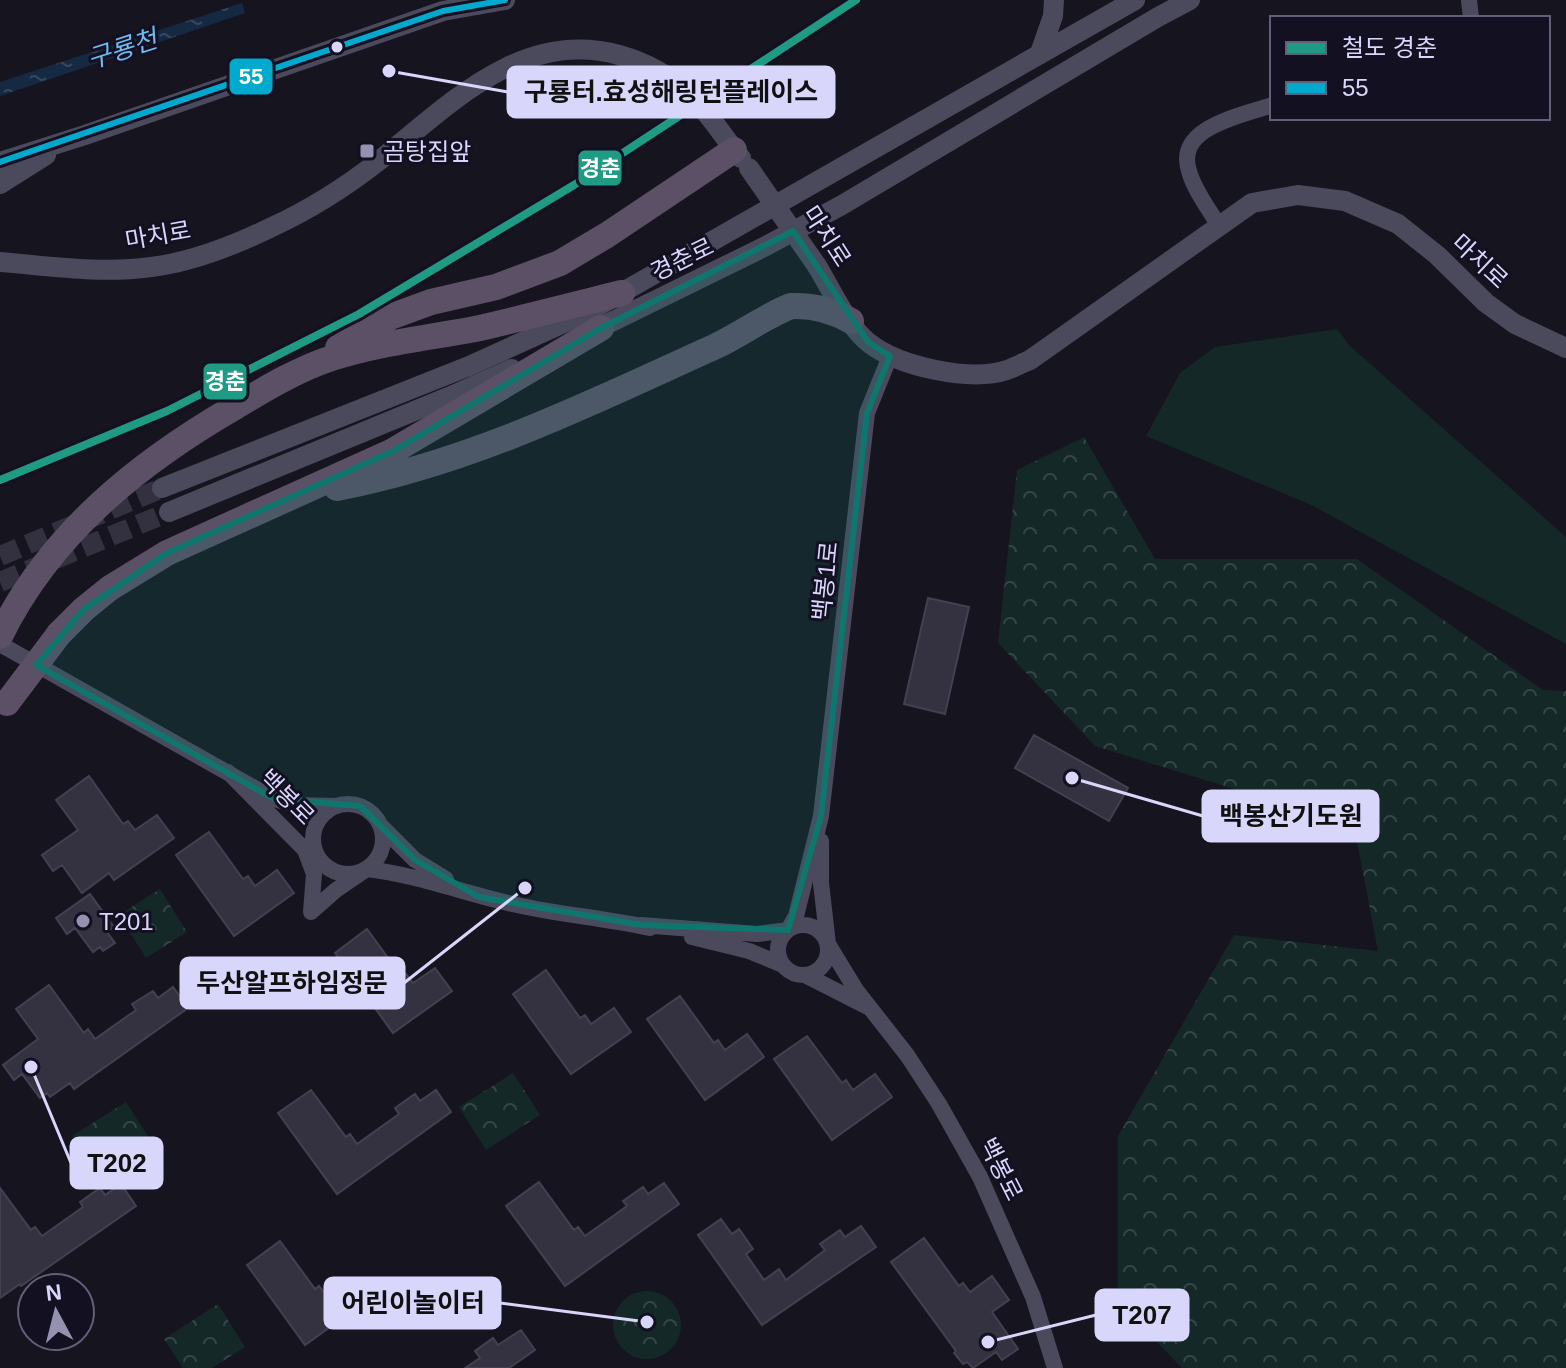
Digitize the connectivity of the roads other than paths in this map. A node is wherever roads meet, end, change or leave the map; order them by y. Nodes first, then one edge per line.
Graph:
1 (505, 0) edge
2 (1054, 0) edge
3 (1135, 0) edge
4 (1190, 0) edge
5 (442, 6) edge
6 (1152, 8) edge
7 (1040, 53) junction
8 (1270, 106) edge
9 (85, 135) junction
10 (0, 153) edge
11 (741, 159) junction
12 (0, 162) edge
13 (0, 184) edge
14 (1219, 226) junction
15 (0, 254) edge
16 (0, 262) edge
17 (39, 265) junction
18 (622, 293) junction
19 (851, 321) junction
20 (601, 328) junction
21 (1566, 348) edge
22 (890, 356) junction
23 (297, 373) junction
24 (162, 488) tunnel mouth
25 (294, 496) junction
26 (169, 512) tunnel mouth
27 (5, 641) edge
28 (3, 709) edge
29 (228, 772) junction
30 (337, 806) junction
31 (821, 816) junction
32 (380, 825) junction
33 (313, 845) junction
34 (367, 869) junction
35 (479, 897) junction
36 (641, 925) junction
37 (788, 930) junction
38 (828, 944) junction
39 (783, 965) junction
40 (805, 975) junction
41 (871, 1008) junction
42 (1055, 1368) edge

1 - 5 street
2 - 7 street
3 - 7 street, 경춘로
4 - 6 street, 경춘로
5 - 9 street
6 - 20 street, 경춘로
7 - 18 street, 경춘로
8 - 14 street
9 - 10 street
9 - 12 street
9 - 13 street
11 - 17 street, 마치로
11 - 19 street, 마치로, bridge
11 - 23 highway
14 - 21 street, 마치로
14 - 22 street, 마치로
15 - 17 street, 마치로
16 - 17 street, 마치로
18 - 23 highway
18 - 24 street, 경춘로
19 - 22 street, 마치로
19 - 25 highway
20 - 25 highway
20 - 26 street, 경춘로
22 - 31 street, 백봉1로
23 - 27 highway
25 - 28 highway, bridge
27 - 29 street, 백봉로
29 - 30 street, 백봉로
29 - 33 street, 백봉로
29 - 34 street, 백봉로
30 - 32 street
30 - 33 street
31 - 37 street, 백봉1로
31 - 38 street, 백봉1로
32 - 34 street
32 - 35 street
33 - 34 street
34 - 35 street
35 - 36 street
36 - 37 street
36 - 39 street
37 - 38 street
37 - 39 street
38 - 40 street
38 - 41 street, 백봉로
39 - 40 street
40 - 41 street, 백봉로
41 - 42 street, 백봉로

